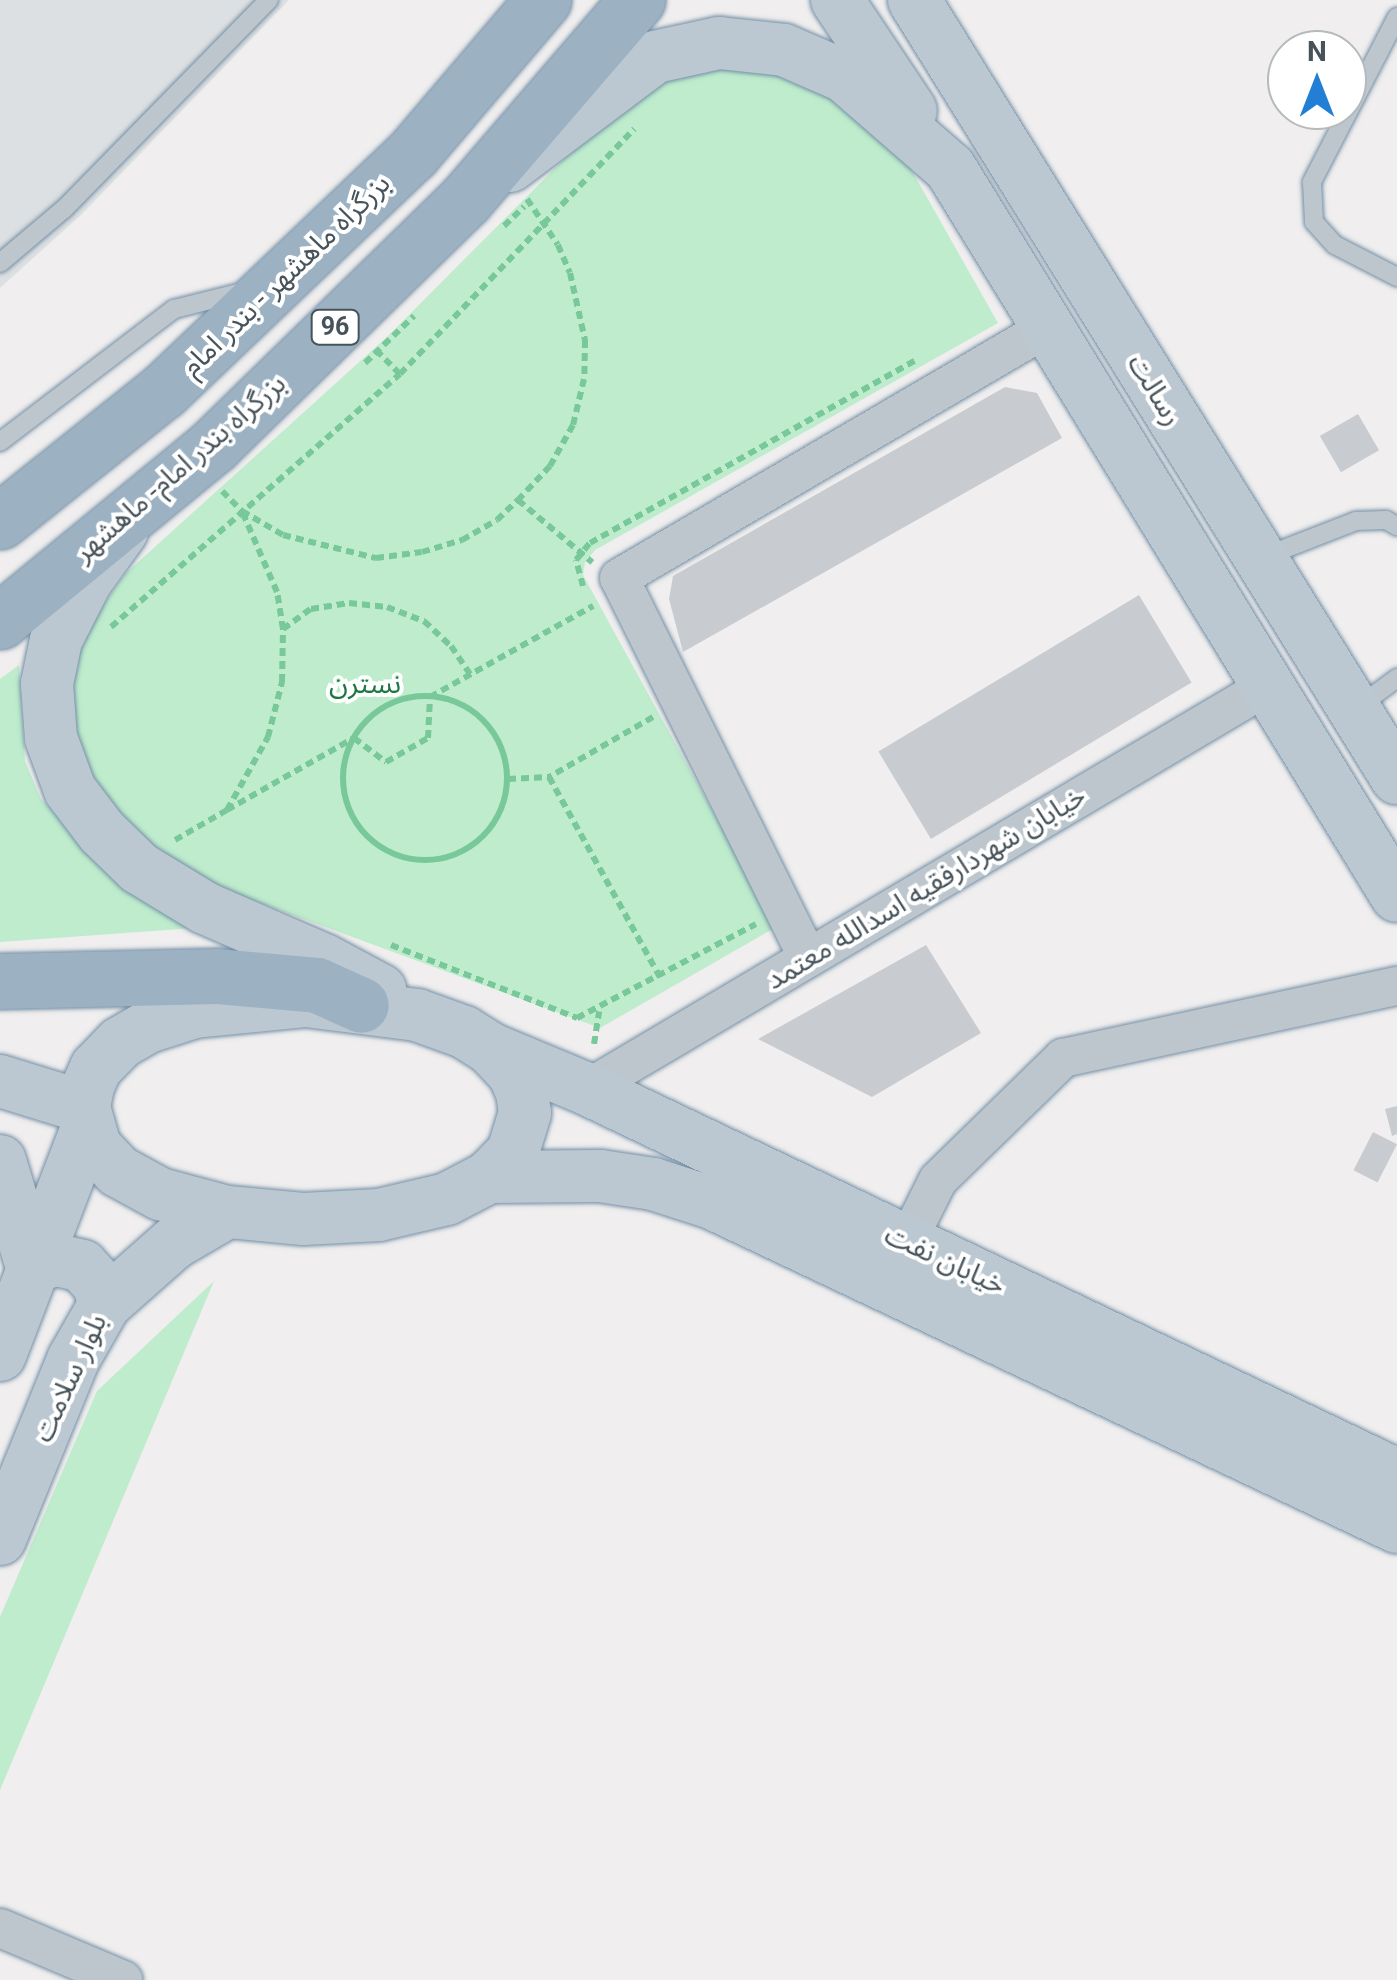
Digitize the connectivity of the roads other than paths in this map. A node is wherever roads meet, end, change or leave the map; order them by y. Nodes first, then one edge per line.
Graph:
1 (269, 0) edge
2 (543, 0) edge
3 (638, 0) edge
4 (837, 0) edge
5 (914, 0) edge
6 (1397, 17) edge
7 (950, 168) junction
8 (486, 185) junction
9 (0, 263) edge
10 (1397, 276) edge
11 (276, 284) junction
12 (1047, 328) junction
13 (0, 442) edge
14 (145, 498) junction
15 (0, 521) edge
16 (1397, 526) edge
17 (1258, 559) junction
18 (0, 621) edge
19 (1397, 678) edge
20 (1266, 687) junction
21 (1354, 710) junction
22 (1397, 778) edge
23 (1397, 896) edge
24 (808, 958) junction
25 (0, 981) edge
26 (1397, 986) edge
27 (361, 1005) junction
28 (434, 1020) junction
29 (491, 1048) junction
30 (0, 1080) edge
31 (587, 1088) junction
32 (86, 1117) junction
33 (0, 1161) edge
34 (489, 1177) junction
35 (227, 1212) junction
36 (897, 1263) junction
37 (32, 1267) junction
38 (104, 1304) junction
39 (0, 1354) edge
40 (1397, 1475) edge
41 (1397, 1527) edge
42 (0, 1539) edge
43 (0, 1928) edge
44 (123, 1980) edge

1 - 9 lane
2 - 11 highway, بزرگراه ماهشهر - بندر امام / 96
3 - 8 highway, بزرگراه بندر امام- ماهشهر / 96
4 - 7 main road
5 - 17 main road, رسالت
6 - 10 lane
7 - 8 main road
7 - 12 main road
8 - 14 highway, بزرگراه بندر امام- ماهشهر / 96
11 - 13 lane
11 - 15 highway, بزرگراه ماهشهر - بندر امام / 96
12 - 20 main road
12 - 24 street
14 - 18 highway, بزرگراه بندر امام- ماهشهر / 96
14 - 28 main road
16 - 17 lane
17 - 21 main road, رسالت
19 - 21 lane
20 - 23 main road
20 - 24 street, خیابان شهردارفقیه اسدالله معتمد
21 - 22 main road, رسالت
24 - 31 street, خیابان شهردارفقیه اسدالله معتمد
25 - 27 highway
26 - 36 street
27 - 28 main road
27 - 32 main road
28 - 29 main road, خیابان نفت
29 - 31 main road, خیابان نفت
29 - 34 main road
30 - 32 main road
31 - 36 main road, خیابان نفت
32 - 35 main road
32 - 37 main road
33 - 37 main road
34 - 35 main road
34 - 36 main road, خیابان نفت
35 - 38 main road, بلوار سلامت
36 - 40 main road, خیابان نفت
36 - 41 main road, خیابان نفت
37 - 38 main road
37 - 39 main road
38 - 42 main road, بلوار سلامت
43 - 44 street

